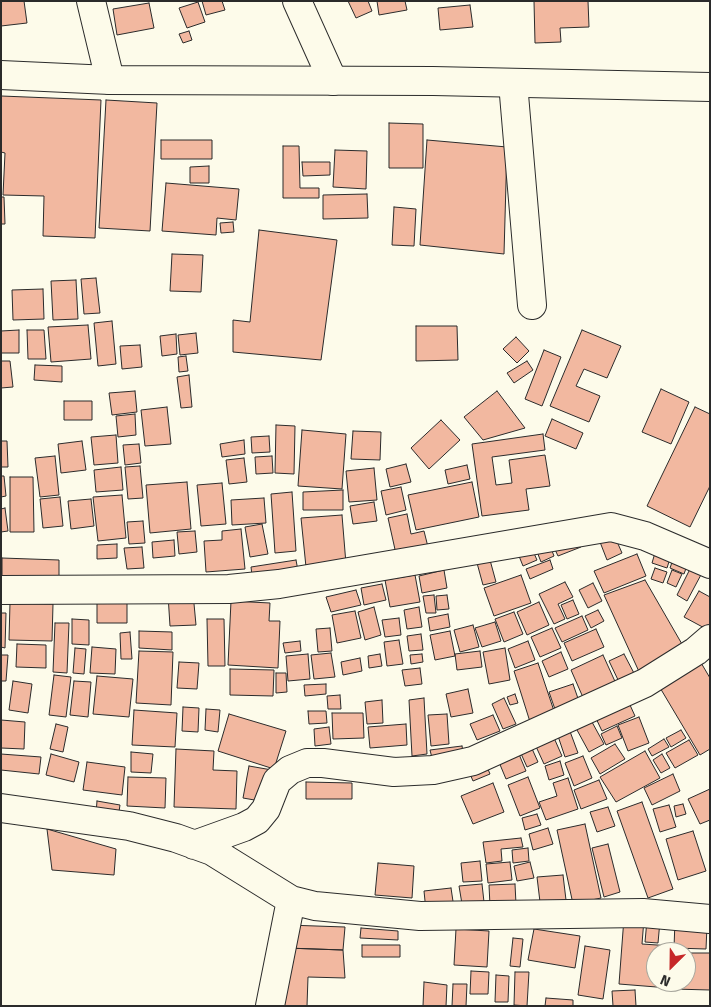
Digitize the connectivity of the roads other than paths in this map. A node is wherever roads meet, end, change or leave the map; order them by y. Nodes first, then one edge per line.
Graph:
1 (91, 1) edge
2 (298, 1) edge
3 (1, 75) edge
4 (110, 80) junction
5 (333, 82) junction
6 (513, 83) junction
7 (710, 87) edge
8 (532, 305) dead end
9 (710, 564) edge
10 (1, 590) edge
11 (710, 639) edge
12 (1, 808) edge
13 (194, 845) junction
14 (291, 900) junction
15 (710, 919) edge
16 (270, 1006) edge

1 - 4 main road
2 - 5 main road
3 - 4 main road
4 - 5 main road
5 - 6 main road
6 - 7 main road
6 - 8 main road
9 - 10 main road
11 - 13 main road
12 - 13 main road
13 - 14 main road
14 - 15 main road
14 - 16 main road

